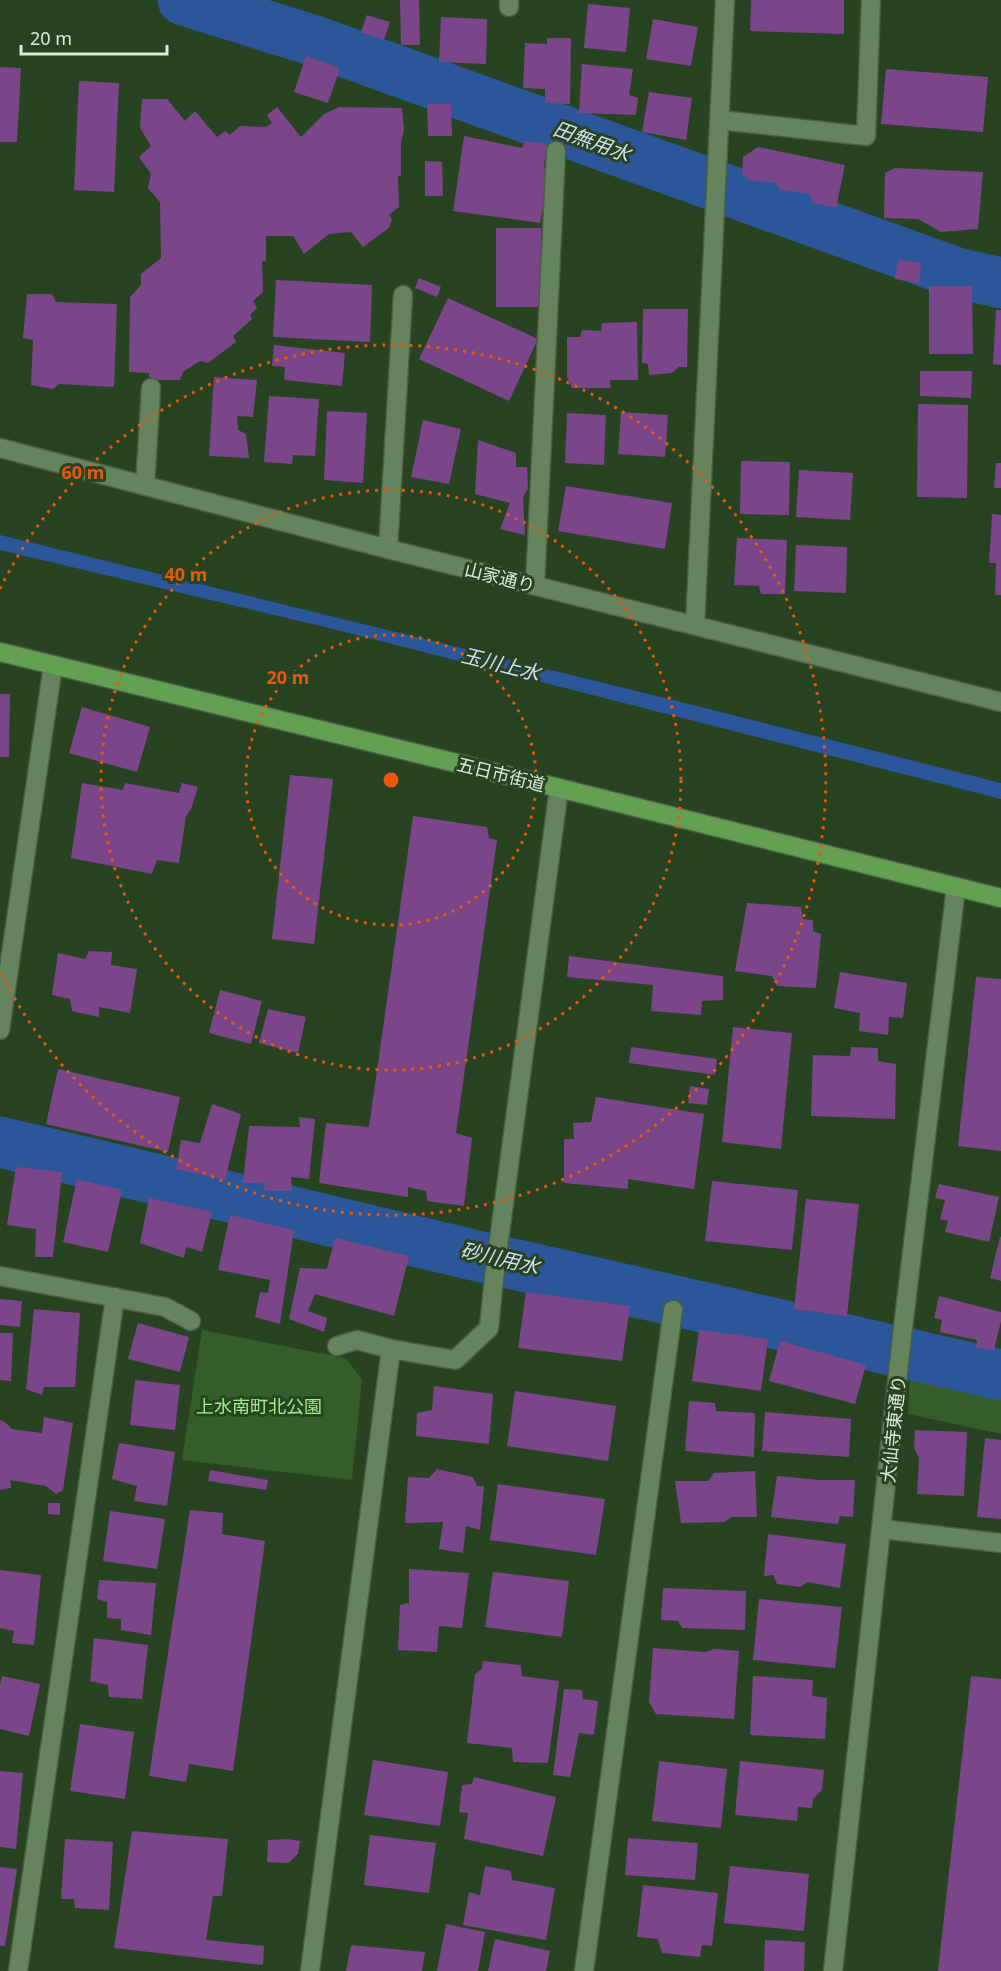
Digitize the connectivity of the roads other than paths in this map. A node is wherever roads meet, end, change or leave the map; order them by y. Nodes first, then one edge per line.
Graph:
1 (725, 0) edge
2 (871, 0) edge
3 (720, 120) junction
4 (556, 152) dead end
5 (403, 295) dead end
6 (151, 388) dead end
7 (0, 448) edge
8 (146, 486) junction
9 (388, 549) junction
10 (535, 585) junction
11 (695, 625) junction
12 (0, 652) edge
13 (53, 665) junction
14 (1001, 702) edge
15 (559, 788) junction
16 (956, 887) junction
17 (1001, 898) edge
18 (0, 1030) edge
19 (0, 1276) edge
20 (115, 1297) junction
21 (674, 1310) dead end
22 (191, 1321) dead end
23 (337, 1346) dead end
24 (391, 1349) junction
25 (882, 1529) junction
26 (1001, 1543) edge
27 (18, 1971) edge
28 (310, 1971) edge
29 (584, 1971) edge
30 (832, 1971) edge

1 - 3 street
2 - 3 street
3 - 11 street
4 - 10 street
5 - 9 street
6 - 8 street
7 - 8 street, 山家通り
8 - 9 street, 山家通り
9 - 10 street, 山家通り
10 - 11 street, 山家通り
11 - 14 street, 山家通り
12 - 13 main road, 五日市街道
13 - 15 main road, 五日市街道
13 - 18 street
15 - 16 main road, 五日市街道
15 - 24 street
16 - 17 main road, 五日市街道
16 - 25 street, 大仙寺東通り
19 - 20 street
20 - 22 street
20 - 27 street
21 - 29 street
23 - 24 street
24 - 28 street
25 - 26 street
25 - 30 street, 大仙寺東通り

